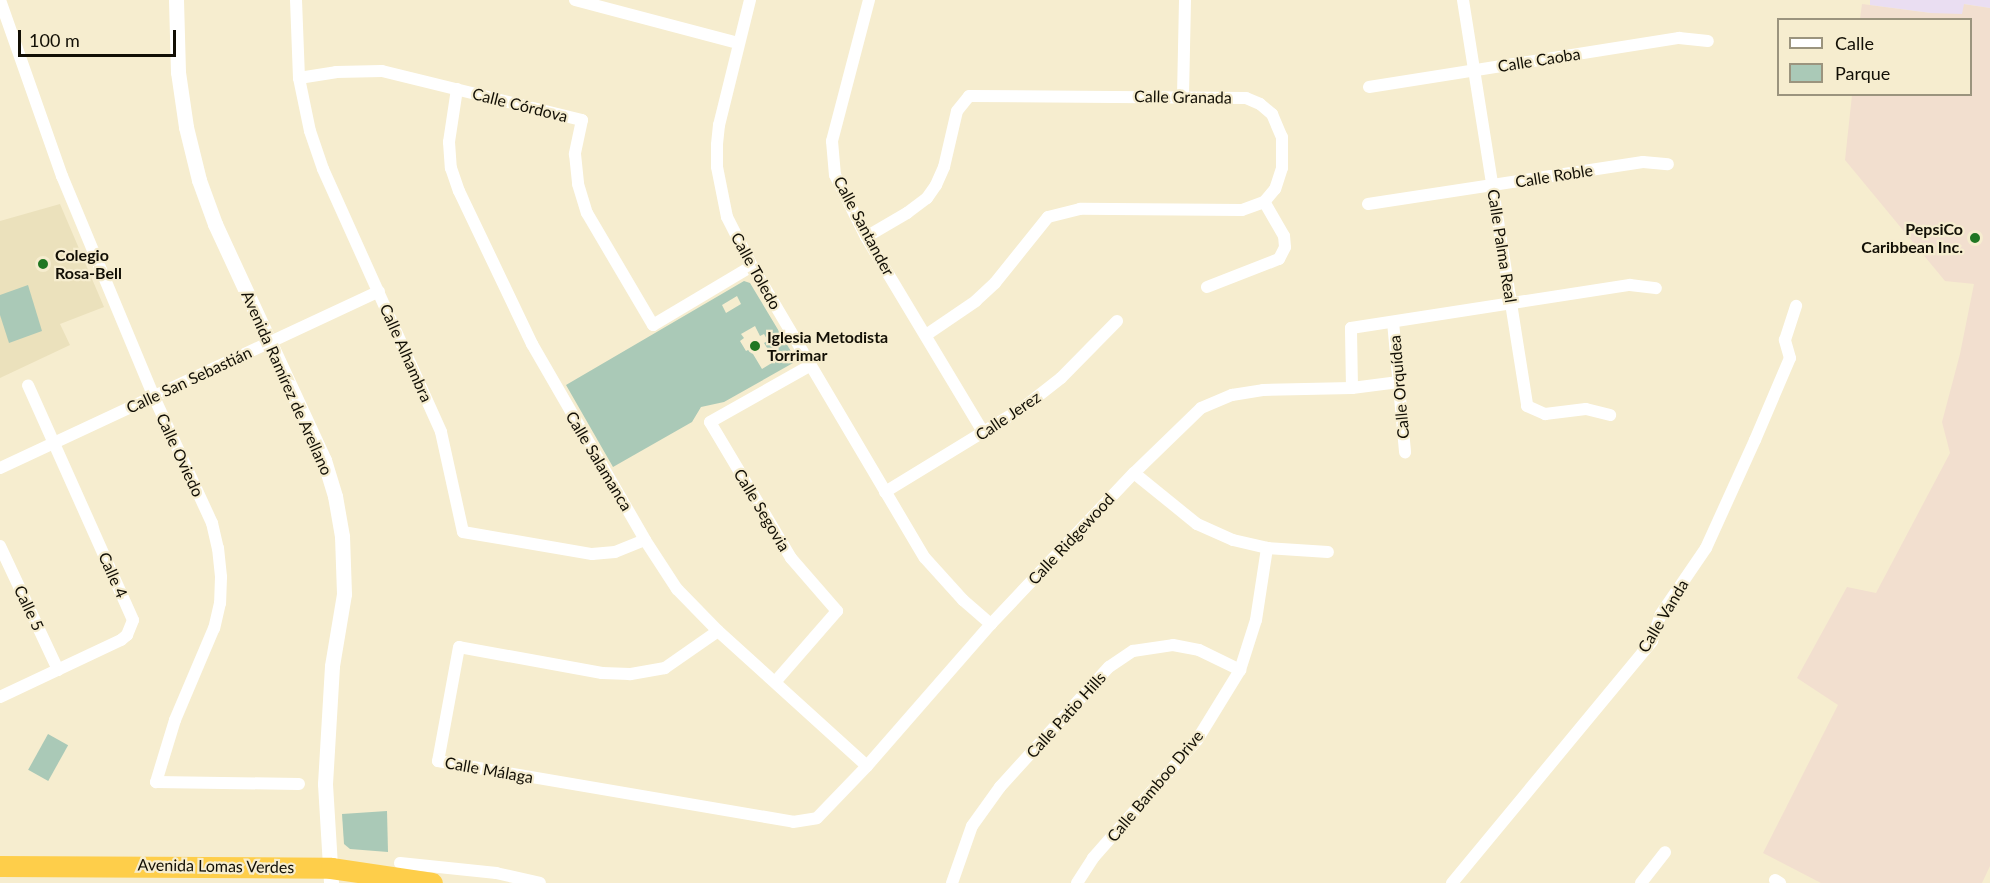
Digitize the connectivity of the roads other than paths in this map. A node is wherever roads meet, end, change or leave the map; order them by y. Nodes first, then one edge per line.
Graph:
1 (0, 0) edge
2 (176, 0) edge
3 (296, 0) edge
4 (575, 0) edge
5 (750, 0) edge
6 (869, 0) edge
7 (1185, 0) edge
8 (1463, 0) edge
9 (1708, 41) dead end
10 (738, 43) junction
11 (1474, 70) junction
12 (299, 78) junction
13 (1369, 87) dead end
14 (457, 88) junction
15 (1183, 96) junction
16 (1668, 164) dead end
17 (1492, 185) junction
18 (1264, 202) junction
19 (1368, 204) dead end
20 (866, 237) junction
21 (752, 266) junction
22 (1207, 287) dead end
23 (1656, 288) dead end
24 (379, 291) junction
25 (1511, 304) junction
26 (1796, 306) dead end
27 (1118, 321) dead end
28 (1393, 322) junction
29 (926, 335) junction
30 (269, 342) junction
31 (811, 365) junction
32 (1399, 382) junction
33 (28, 385) dead end
34 (1352, 388) junction
35 (153, 397) junction
36 (1610, 415) dead end
37 (984, 433) junction
38 (55, 443) junction
39 (1405, 452) dead end
40 (0, 468) edge
41 (1134, 473) junction
42 (885, 492) junction
43 (645, 540) junction
44 (0, 546) edge
45 (1266, 548) junction
46 (1328, 552) dead end
47 (991, 624) junction
48 (718, 631) junction
49 (58, 670) junction
50 (1240, 670) junction
51 (776, 681) junction
52 (0, 698) edge
53 (867, 766) junction
54 (299, 784) dead end
55 (1665, 852) dead end
56 (400, 863) dead end
57 (0, 866) edge
58 (331, 875) edge
59 (432, 883) edge
60 (540, 883) edge
61 (952, 883) edge
62 (1077, 883) edge
63 (1452, 883) edge
64 (1641, 883) edge

1 - 35 street, Calle Oviedo
2 - 30 street, Avenida Ramírez de Arellano
3 - 12 street, Calle Alhambra
4 - 10 street
5 - 10 street, Calle Toledo
6 - 20 street, Calle Santander
7 - 15 street
8 - 11 street, Calle Palma Real
9 - 11 street, Calle Caoba
10 - 21 street, Calle Toledo
11 - 13 street, Calle Caoba
11 - 17 street, Calle Palma Real
12 - 14 street, Calle Córdova
12 - 24 street, Calle Alhambra
14 - 21 street, Calle Córdova
14 - 43 street, Calle Salamanca
15 - 18 street, Calle Granada
15 - 20 street, Calle Granada
16 - 17 street, Calle Roble
17 - 19 street, Calle Roble
17 - 25 street, Calle Palma Real
18 - 22 street
18 - 29 street
20 - 29 street, Calle Santander
21 - 31 street, Calle Toledo
23 - 25 street
24 - 30 street, Calle San Sebastián
24 - 43 street, Calle Alhambra
25 - 28 street
25 - 36 street, Calle Palma Real
26 - 63 street, Calle Vanda
27 - 37 street, Calle Jerez
28 - 32 street, Calle Orquídea
28 - 34 street
29 - 37 street, Calle Santander
30 - 35 street, Calle San Sebastián
30 - 58 street, Avenida Ramírez de Arellano
31 - 42 street, Calle Toledo
31 - 51 street, Calle Segovia
32 - 34 street, Calle Ridgewood
32 - 39 street, Calle Orquídea
33 - 38 street, Calle 4
34 - 41 street, Calle Ridgewood
35 - 38 street, Calle San Sebastián
35 - 54 street, Calle Oviedo
37 - 42 street, Calle Jerez
38 - 40 street, Calle San Sebastián
38 - 49 street, Calle 4
41 - 45 street
41 - 47 street, Calle Ridgewood
42 - 47 street, Calle Toledo
43 - 48 street, Calle Salamanca
44 - 49 street, Calle 5
45 - 46 street
45 - 50 street, Calle Bamboo Drive
47 - 53 street, Calle Ridgewood
48 - 51 street, Calle Salamanca
48 - 53 street, Calle Málaga
49 - 52 street, Calle 4
50 - 61 street, Calle Patio Hills
50 - 62 street, Calle Bamboo Drive
51 - 53 street, Calle Salamanca
55 - 64 street
56 - 60 street
57 - 58 highway, Avenida Lomas Verdes
58 - 59 highway, Avenida Lomas Verdes

